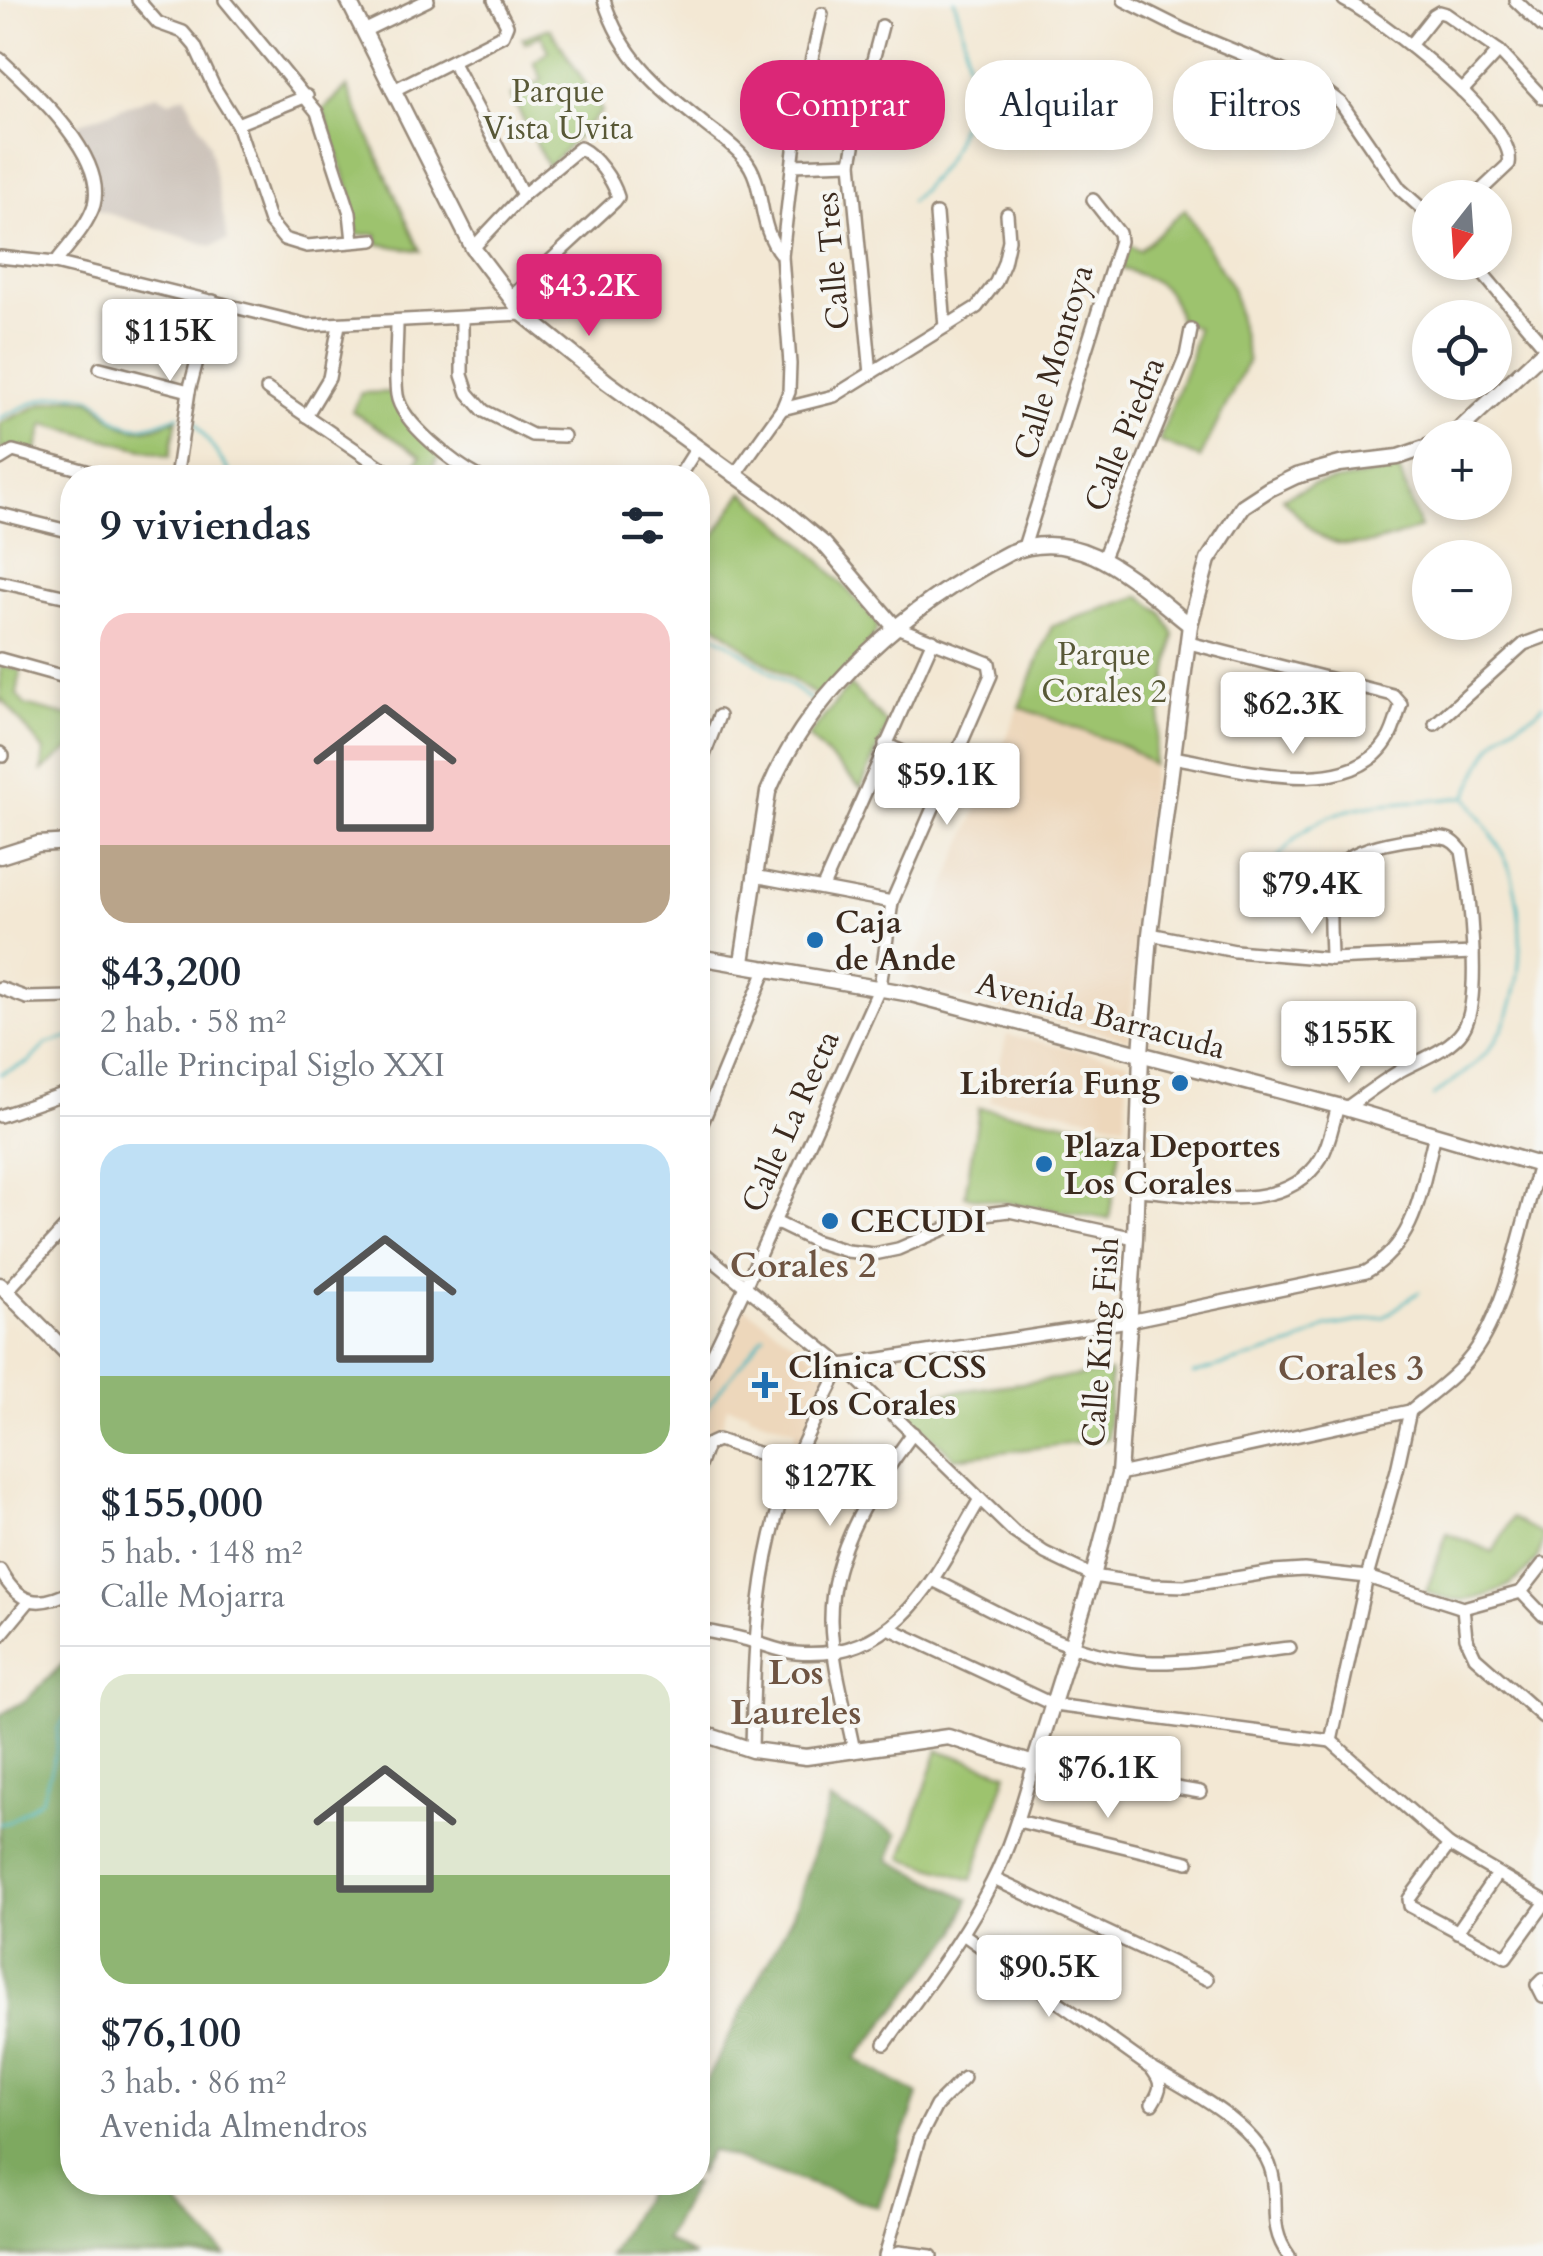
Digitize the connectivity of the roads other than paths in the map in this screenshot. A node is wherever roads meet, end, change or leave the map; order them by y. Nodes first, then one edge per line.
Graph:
1 (138, 0) edge
2 (225, 0) edge
3 (348, 0) edge
4 (428, 0) edge
5 (494, 0) edge
6 (604, 0) edge
7 (1124, 0) edge
8 (1344, 0) edge
9 (1515, 0) edge
10 (822, 14) dead end
11 (882, 26) dead end
12 (1543, 27) edge
13 (366, 30) junction
14 (1411, 44) junction
15 (1499, 51) junction
16 (0, 59) edge
17 (453, 63) junction
18 (392, 91) junction
19 (1462, 91) junction
20 (307, 96) junction
21 (1543, 98) edge
22 (236, 124) junction
23 (850, 163) junction
24 (794, 165) junction
25 (1492, 180) edge
26 (523, 196) junction
27 (1094, 200) dead end
28 (1412, 200) edge
29 (936, 214) dead end
30 (1007, 214) dead end
31 (374, 240) dead end
32 (353, 242) junction
33 (473, 248) junction
34 (782, 256) junction
35 (0, 258) edge
36 (55, 263) junction
37 (1488, 280) edge
38 (510, 298) junction
39 (213, 301) junction
40 (523, 314) junction
41 (462, 319) junction
42 (398, 323) junction
43 (339, 324) junction
44 (946, 327) junction
45 (1191, 330) dead end
46 (1543, 344) edge
47 (1543, 352) edge
48 (100, 368) dead end
49 (870, 374) junction
50 (267, 389) dead end
51 (189, 391) junction
52 (782, 408) junction
53 (306, 416) junction
54 (1470, 420) edge
55 (564, 436) dead end
56 (697, 448) junction
57 (1412, 452) edge
58 (2, 457) edge
59 (64, 465) edge
60 (178, 465) edge
61 (378, 465) edge
62 (460, 465) edge
63 (686, 465) edge
64 (734, 476) junction
65 (0, 514) edge
66 (60, 529) edge
67 (1024, 547) junction
68 (1103, 558) junction
69 (0, 582) edge
70 (60, 595) edge
71 (894, 626) junction
72 (1190, 626) junction
73 (1543, 637) edge
74 (933, 640) junction
75 (1188, 643) junction
76 (0, 659) edge
77 (60, 675) edge
78 (720, 716) dead end
79 (1435, 724) dead end
80 (710, 741) edge
81 (885, 744) junction
82 (1173, 757) junction
83 (949, 772) junction
84 (60, 843) edge
85 (0, 856) edge
86 (754, 876) junction
87 (824, 887) junction
88 (892, 902) junction
89 (1150, 934) junction
90 (1473, 953) junction
91 (710, 958) edge
92 (1331, 960) junction
93 (742, 962) junction
94 (767, 966) junction
95 (880, 987) junction
96 (0, 988) edge
97 (60, 997) edge
98 (1142, 1053) junction
99 (60, 1095) edge
100 (710, 1105) edge
101 (1342, 1107) junction
102 (0, 1116) edge
103 (1435, 1134) junction
104 (1541, 1165) edge
105 (1137, 1190) junction
106 (775, 1222) junction
107 (60, 1232) edge
108 (1135, 1238) junction
109 (710, 1259) edge
110 (3, 1289) edge
111 (744, 1289) junction
112 (1129, 1321) junction
113 (60, 1346) edge
114 (710, 1360) edge
115 (842, 1365) junction
116 (1410, 1411) junction
117 (913, 1433) junction
118 (710, 1444) edge
119 (794, 1464) junction
120 (1118, 1474) junction
121 (980, 1499) junction
122 (1543, 1564) edge
123 (0, 1570) edge
124 (1093, 1576) junction
125 (1367, 1577) junction
126 (932, 1580) junction
127 (1520, 1592) junction
128 (60, 1598) edge
129 (29, 1601) junction
130 (1463, 1608) junction
131 (1543, 1615) edge
132 (891, 1629) junction
133 (710, 1633) edge
134 (0, 1636) edge
135 (754, 1642) junction
136 (1072, 1648) junction
137 (1290, 1648) dead end
138 (835, 1651) junction
139 (1054, 1705) junction
140 (1543, 1717) edge
141 (710, 1736) edge
142 (1332, 1741) junction
143 (752, 1750) junction
144 (854, 1751) junction
145 (1034, 1764) junction
146 (1200, 1792) dead end
147 (1018, 1820) junction
148 (1449, 1845) junction
149 (1188, 1862) dead end
150 (1497, 1874) junction
151 (994, 1879) junction
152 (1543, 1903) edge
153 (1458, 1932) junction
154 (963, 1934) junction
155 (1543, 1979) edge
156 (1207, 1980) dead end
157 (1543, 1997) edge
158 (884, 2044) dead end
159 (1151, 2068) junction
160 (964, 2078) dead end
161 (1152, 2104) dead end
162 (888, 2256) edge
163 (930, 2256) edge
164 (1289, 2256) edge

1 - 22 street
2 - 20 street
3 - 13 street
4 - 13 street
5 - 17 street
6 - 34 street
7 - 28 street
8 - 14 street
9 - 12 street
10 - 24 street
11 - 23 street, Calle Tres
13 - 18 street
14 - 15 street
14 - 19 street
15 - 19 street
15 - 21 street
16 - 36 street
17 - 18 street
17 - 26 street
18 - 33 street
19 - 25 street
20 - 22 street
20 - 32 street
22 - 32 street
23 - 24 street
23 - 49 street, Calle Tres
24 - 34 street
26 - 33 street
26 - 38 street
27 - 67 street, Calle Montoya
29 - 44 street
30 - 44 street
31 - 32 street
33 - 38 street
34 - 52 street
35 - 36 street
36 - 39 street
37 - 46 street
38 - 40 street
39 - 43 street
39 - 51 street
40 - 41 street
40 - 56 street
41 - 42 street
41 - 55 street
42 - 43 street
42 - 62 street
43 - 53 street
44 - 49 street
45 - 68 street, Calle Piedra
47 - 54 street
48 - 51 street
49 - 52 street
50 - 53 street
51 - 60 street
52 - 64 street
53 - 61 street
56 - 63 street
56 - 64 street
57 - 72 street, Calle King Fish
58 - 59 street
64 - 71 street
65 - 66 street
67 - 68 street
67 - 71 street
68 - 72 street
69 - 70 street
71 - 74 street
71 - 86 street
72 - 75 street, Calle King Fish
73 - 79 street
74 - 81 street
74 - 83 street, Calle La Recta
75 - 82 street, Calle King Fish
75 - 82 street
76 - 77 street
78 - 80 street
81 - 83 street
81 - 87 street
82 - 89 street, Calle King Fish
83 - 88 street, Calle La Recta
84 - 85 street
86 - 87 street
86 - 93 street
87 - 88 street
88 - 95 street, Calle La Recta
89 - 92 street
89 - 98 street, Calle King Fish
90 - 92 street
90 - 92 street
90 - 101 street
91 - 93 street, Avenida Barracuda
93 - 94 street, Avenida Barracuda
94 - 95 street, Avenida Barracuda
94 - 100 street
95 - 98 street, Avenida Barracuda
95 - 106 street, Calle La Recta
96 - 97 street
98 - 101 street, Avenida Barracuda
98 - 105 street, Calle King Fish
99 - 102 street
101 - 103 street, Avenida Barracuda
101 - 105 street
103 - 104 street, Avenida Barracuda
103 - 112 street
104 - 116 street
105 - 108 street, Calle King Fish
106 - 108 street
106 - 111 street, Calle La Recta
107 - 110 street
108 - 112 street, Calle King Fish
109 - 111 street
110 - 113 street
111 - 114 street, Calle La Recta
111 - 115 street
112 - 115 street
112 - 120 street, Calle King Fish
115 - 117 street
115 - 119 street
116 - 120 street
116 - 125 street
117 - 121 street
117 - 138 street
118 - 119 street
119 - 135 street
120 - 124 street, Calle King Fish
121 - 124 street
121 - 126 street
122 - 127 street
123 - 129 street
124 - 125 street
124 - 136 street, Calle King Fish
125 - 130 street
125 - 142 street
126 - 132 street
126 - 136 street
127 - 130 street
127 - 131 street
128 - 129 street
129 - 134 street
130 - 140 street
132 - 138 street
132 - 139 street
133 - 135 street
135 - 138 street
135 - 143 street
136 - 137 street
136 - 139 street, Calle King Fish
138 - 144 street
139 - 142 street
139 - 145 street, Calle King Fish
141 - 143 street
142 - 148 street
143 - 144 street
144 - 145 street
145 - 146 street
145 - 147 street, Calle King Fish
147 - 149 street
147 - 151 street, Calle King Fish
148 - 150 street
148 - 153 street
150 - 152 street
150 - 153 street
151 - 154 street, Calle King Fish
151 - 156 street
152 - 153 street
154 - 158 street, Calle King Fish
154 - 159 street
155 - 157 street
159 - 161 street
159 - 164 street
160 - 162 street
162 - 163 street

